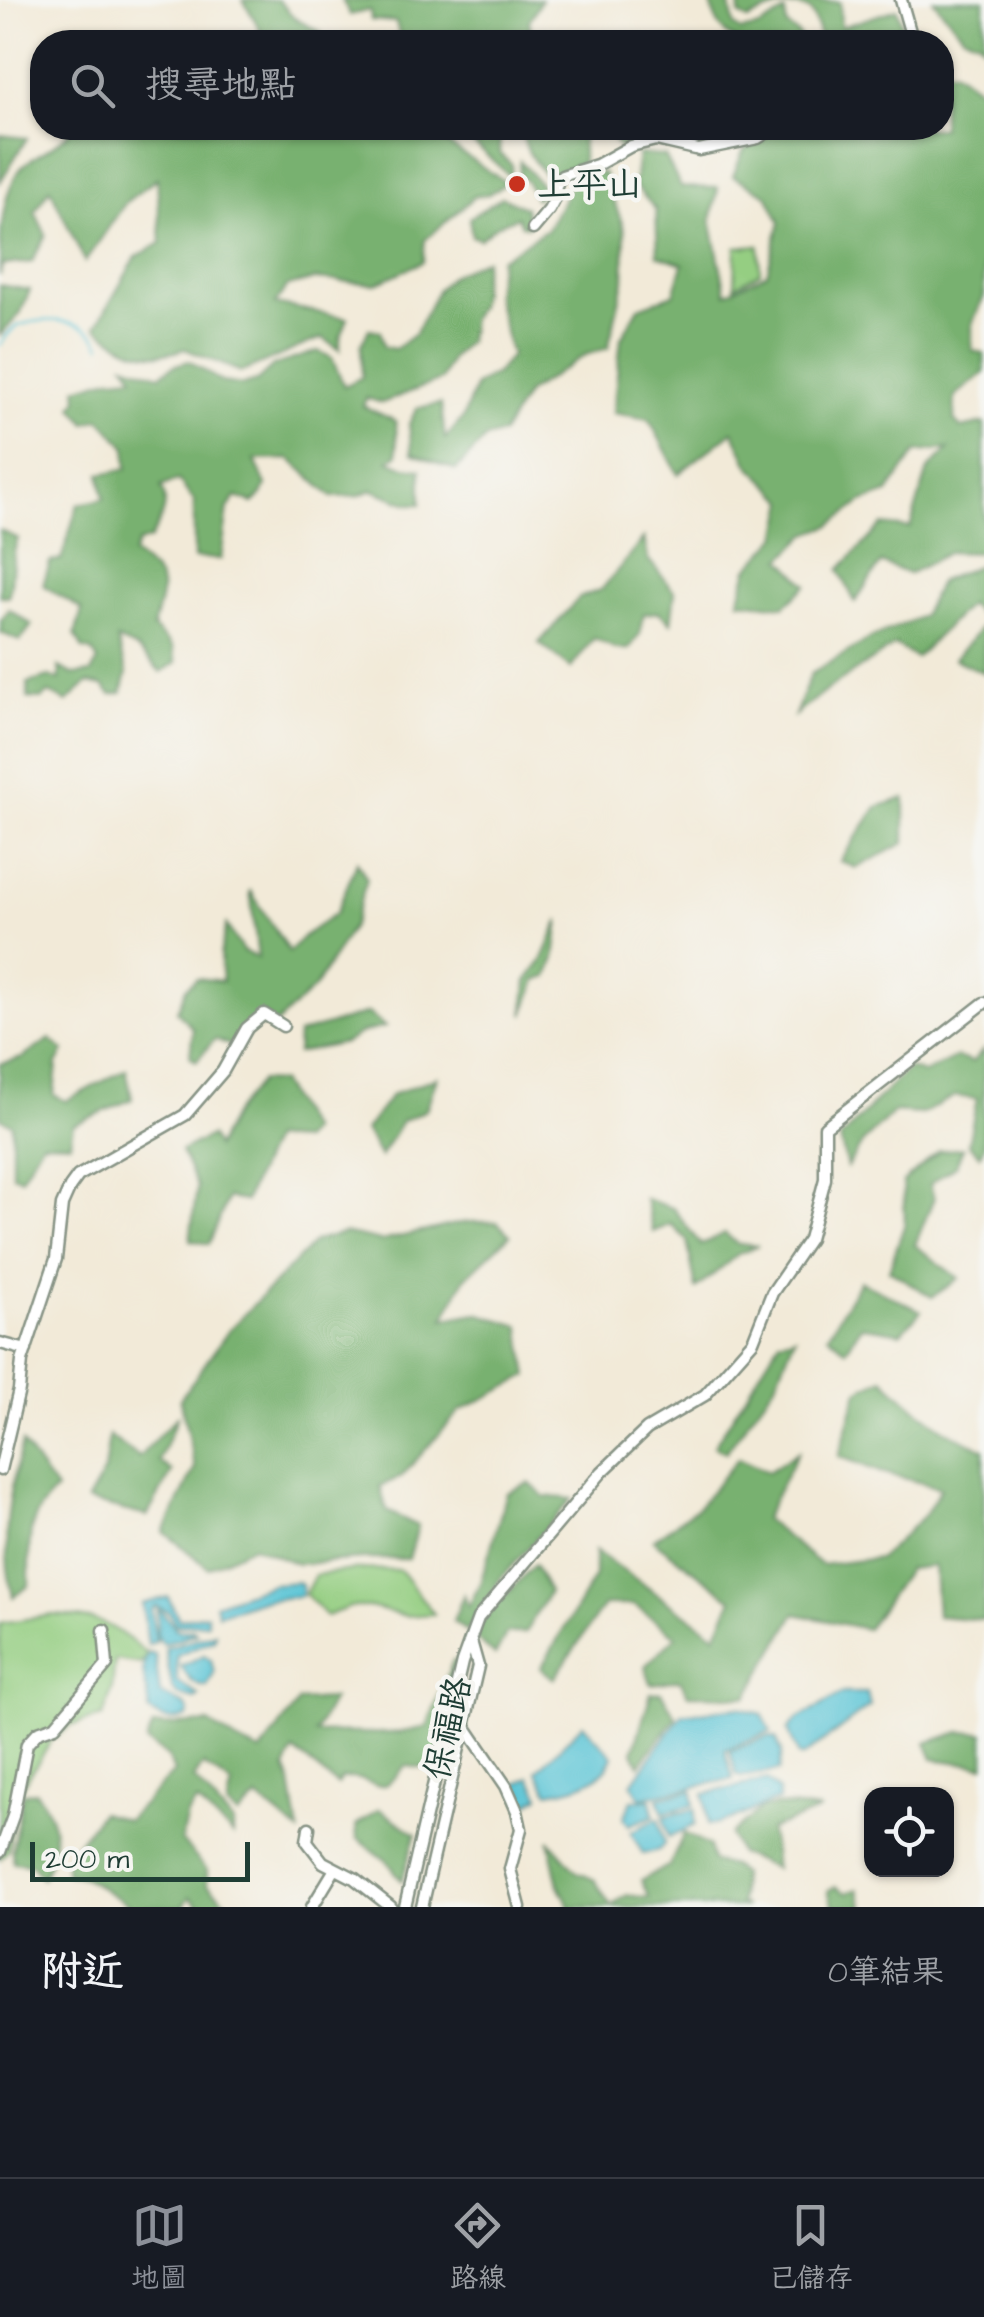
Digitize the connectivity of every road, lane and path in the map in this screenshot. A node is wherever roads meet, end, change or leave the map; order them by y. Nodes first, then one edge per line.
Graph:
1 (901, 0) edge
2 (910, 30) edge
3 (656, 140) edge
4 (656, 140) edge
5 (748, 140) edge
6 (533, 228) dead end
7 (984, 1003) edge
8 (283, 1026) dead end
9 (0, 1343) edge
10 (26, 1350) junction
11 (0, 1470) edge
12 (104, 1630) dead end
13 (471, 1641) junction
14 (465, 1726) junction
15 (309, 1828) dead end
16 (0, 1852) edge
17 (336, 1869) junction
18 (312, 1907) edge
19 (391, 1907) edge
20 (405, 1907) edge
21 (422, 1907) edge
22 (520, 1907) edge

1 - 2 street
3 - 5 street
4 - 6 street
7 - 13 street
8 - 10 street
9 - 10 street
10 - 11 street
12 - 16 street
13 - 14 street, 保福路
13 - 20 street, 保福路
14 - 21 street, 保福路
14 - 22 street
15 - 17 street
17 - 18 street
17 - 19 street

